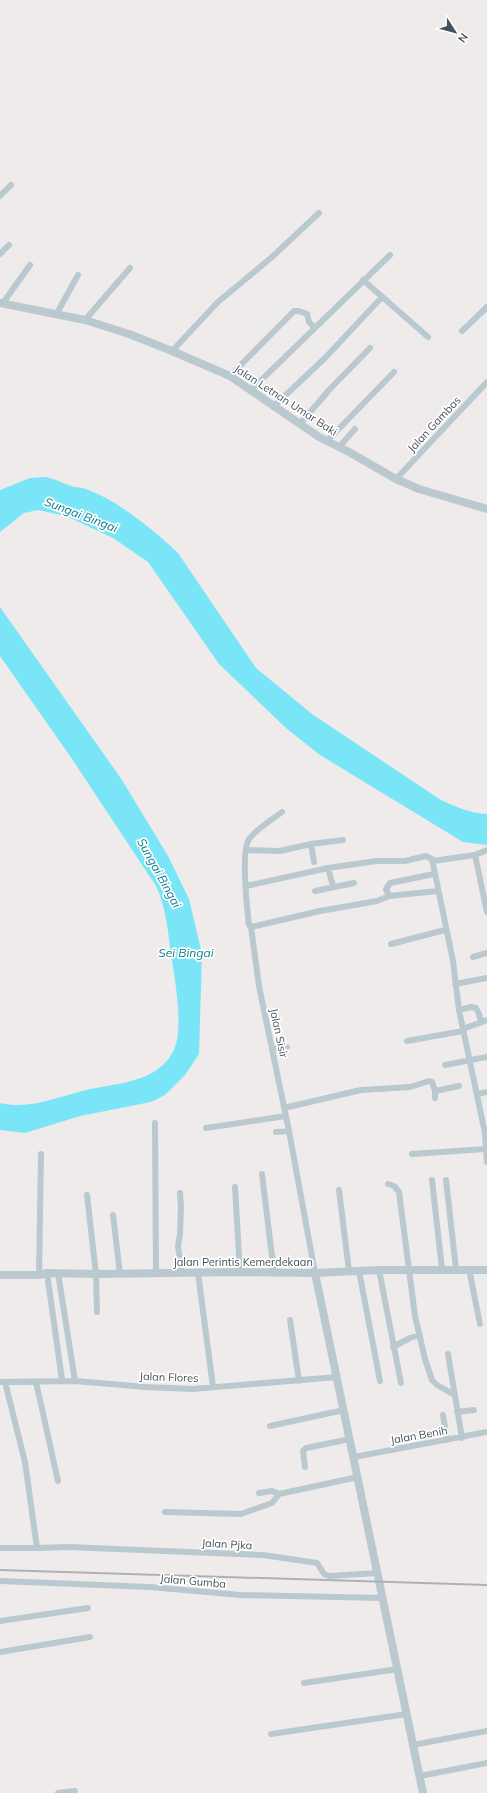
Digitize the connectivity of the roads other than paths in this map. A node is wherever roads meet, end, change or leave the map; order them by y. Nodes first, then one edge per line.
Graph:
1 (11, 185) dead end
2 (0, 196) edge
3 (319, 212) dead end
4 (9, 245) dead end
5 (0, 254) edge
6 (390, 255) dead end
7 (30, 265) dead end
8 (130, 268) dead end
9 (78, 275) dead end
10 (364, 280) junction
11 (382, 297) junction
12 (1, 303) edge
13 (487, 307) edge
14 (58, 313) junction
15 (85, 320) junction
16 (315, 328) junction
17 (462, 331) dead end
18 (428, 337) dead end
19 (370, 348) dead end
20 (172, 351) junction
21 (394, 372) dead end
22 (230, 376) junction
23 (487, 382) edge
24 (251, 390) junction
25 (273, 407) junction
26 (300, 424) junction
27 (355, 429) dead end
28 (327, 441) junction
29 (339, 447) junction
30 (396, 479) junction
31 (487, 508) edge
32 (282, 812) dead end
33 (343, 840) dead end
34 (311, 844) junction
35 (246, 850) junction
36 (487, 850) edge
37 (475, 855) junction
38 (433, 861) junction
39 (314, 862) dead end
40 (328, 868) junction
41 (434, 874) junction
42 (354, 883) dead end
43 (246, 886) junction
44 (332, 886) junction
45 (438, 890) junction
46 (315, 891) dead end
47 (389, 896) junction
48 (487, 912) edge
49 (251, 927) junction
50 (445, 930) junction
51 (391, 944) dead end
52 (487, 953) edge
53 (473, 957) dead end
54 (487, 978) edge
55 (455, 984) junction
56 (459, 1010) junction
57 (484, 1021) edge
58 (463, 1030) junction
59 (407, 1041) dead end
60 (287, 1047) dead end
61 (272, 1049) junction
62 (487, 1057) edge
63 (470, 1061) junction
64 (445, 1065) dead end
65 (459, 1086) dead end
66 (434, 1091) junction
67 (487, 1092) edge
68 (476, 1094) junction
69 (435, 1098) dead end
70 (284, 1108) junction
71 (286, 1116) junction
72 (155, 1123) dead end
73 (206, 1128) dead end
74 (289, 1131) junction
75 (276, 1132) dead end
76 (486, 1132) edge
77 (486, 1149) junction
78 (40, 1154) dead end
79 (412, 1154) dead end
80 (487, 1162) edge
81 (262, 1174) dead end
82 (432, 1180) dead end
83 (446, 1180) dead end
84 (388, 1184) dead end
85 (235, 1187) dead end
86 (339, 1190) dead end
87 (180, 1193) dead end
88 (87, 1195) dead end
89 (114, 1215) dead end
90 (442, 1269) junction
91 (469, 1269) junction
92 (379, 1270) junction
93 (409, 1270) junction
94 (456, 1270) junction
95 (487, 1270) edge
96 (349, 1271) junction
97 (359, 1271) junction
98 (240, 1272) junction
99 (58, 1273) junction
100 (156, 1273) junction
101 (182, 1273) junction
102 (198, 1273) junction
103 (274, 1273) junction
104 (315, 1273) junction
105 (43, 1274) junction
106 (96, 1274) junction
107 (120, 1274) junction
108 (0, 1275) edge
109 (97, 1312) dead end
110 (290, 1320) dead end
111 (480, 1324) dead end
112 (420, 1335) junction
113 (393, 1347) junction
114 (448, 1354) dead end
115 (337, 1378) junction
116 (62, 1380) junction
117 (75, 1381) junction
118 (299, 1381) junction
119 (380, 1381) dead end
120 (3, 1382) edge
121 (36, 1382) junction
122 (401, 1383) dead end
123 (213, 1388) junction
124 (453, 1394) junction
125 (344, 1410) junction
126 (474, 1410) dead end
127 (457, 1412) junction
128 (443, 1415) dead end
129 (270, 1426) dead end
130 (487, 1432) edge
131 (462, 1438) junction
132 (350, 1439) junction
133 (447, 1440) junction
134 (354, 1457) junction
135 (305, 1467) dead end
136 (358, 1477) junction
137 (58, 1481) dead end
138 (258, 1493) dead end
139 (279, 1494) junction
140 (165, 1512) dead end
141 (0, 1548) edge
142 (38, 1548) junction
143 (378, 1573) junction
144 (0, 1581) edge
145 (383, 1598) junction
146 (88, 1608) dead end
147 (0, 1621) edge
148 (90, 1637) dead end
149 (0, 1652) edge
150 (398, 1669) junction
151 (304, 1683) dead end
152 (407, 1714) junction
153 (487, 1731) edge
154 (271, 1734) dead end
155 (413, 1745) junction
156 (487, 1763) edge
157 (420, 1776) junction
158 (75, 1791) dead end
159 (58, 1793) edge
160 (423, 1793) edge

1 - 2 street
3 - 20 street
4 - 5 street
6 - 10 street
7 - 12 street
8 - 15 street
9 - 14 street
10 - 11 street
10 - 16 street
11 - 18 street
11 - 25 street
12 - 14 street, Jalan Letnan Umar Baki
13 - 17 street
14 - 15 street, Jalan Letnan Umar Baki
15 - 20 street, Jalan Letnan Umar Baki
16 - 22 street
16 - 24 street
19 - 26 street
20 - 22 street, Jalan Letnan Umar Baki
21 - 28 street
22 - 24 street, Jalan Letnan Umar Baki
23 - 30 street, Jalan Gambas
24 - 25 street, Jalan Letnan Umar Baki
25 - 26 street, Jalan Letnan Umar Baki
26 - 28 street, Jalan Letnan Umar Baki
27 - 29 street
28 - 29 street, Jalan Letnan Umar Baki
29 - 30 street, Jalan Letnan Umar Baki
30 - 31 street, Jalan Letnan Umar Baki
32 - 35 street, Jalan Sisir
33 - 34 street
34 - 35 street
34 - 39 street
35 - 43 street, Jalan Sisir
36 - 37 street
37 - 38 street
37 - 48 street
38 - 40 street
38 - 41 street
40 - 43 street
40 - 44 street
41 - 45 street
41 - 47 street
42 - 44 street
43 - 49 street, Jalan Sisir
44 - 46 street
45 - 47 street
45 - 50 street
47 - 49 street
49 - 61 street, Jalan Sisir
50 - 51 street
50 - 55 street
52 - 53 street
54 - 55 street
55 - 56 street
56 - 57 street
56 - 58 street
57 - 58 street
58 - 59 street
58 - 63 street
60 - 61 street
61 - 70 street, Jalan Sisir
62 - 63 street
63 - 64 street
63 - 68 street
65 - 66 street
66 - 69 street
66 - 70 street
67 - 68 street
68 - 76 street
70 - 71 street, Jalan Sisir
71 - 73 street
71 - 74 street, Jalan Sisir
72 - 100 street
74 - 75 street
74 - 104 street, Jalan Sisir
76 - 77 street
77 - 79 street
77 - 80 street
78 - 105 street
81 - 103 street
82 - 90 street
83 - 94 street
84 - 93 street
85 - 98 street
86 - 96 street
87 - 101 street
88 - 106 street
89 - 107 street
90 - 93 street, Jalan Perintis Kemerdekaan
90 - 94 street, Jalan Perintis Kemerdekaan
91 - 94 street, Jalan Perintis Kemerdekaan
91 - 95 street, Jalan Perintis Kemerdekaan
91 - 111 street
92 - 93 street, Jalan Perintis Kemerdekaan
92 - 97 street, Jalan Perintis Kemerdekaan
92 - 113 street
93 - 112 street
96 - 97 street, Jalan Perintis Kemerdekaan
96 - 104 street, Jalan Perintis Kemerdekaan
97 - 119 street
98 - 102 street, Jalan Perintis Kemerdekaan
98 - 103 street, Jalan Perintis Kemerdekaan
99 - 105 street, Jalan Perintis Kemerdekaan
99 - 106 street, Jalan Perintis Kemerdekaan
99 - 117 street
100 - 101 street, Jalan Perintis Kemerdekaan
100 - 107 street, Jalan Perintis Kemerdekaan
101 - 102 street, Jalan Perintis Kemerdekaan
102 - 123 street
103 - 104 street, Jalan Perintis Kemerdekaan
104 - 115 street
105 - 108 street, Jalan Perintis Kemerdekaan
105 - 116 street
106 - 107 street, Jalan Perintis Kemerdekaan
106 - 109 street
110 - 118 street
112 - 113 street
112 - 124 street
113 - 122 street
114 - 124 street
115 - 118 street, Jalan Flores
115 - 125 street
116 - 117 street, Jalan Flores
116 - 121 street, Jalan Flores
117 - 123 street, Jalan Flores
118 - 123 street, Jalan Flores
120 - 121 street, Jalan Flores
120 - 142 street
121 - 137 street
124 - 127 street
125 - 129 street
125 - 132 street
126 - 127 street
127 - 131 street
128 - 133 street
130 - 131 street, Jalan Benih
131 - 133 street, Jalan Benih
132 - 134 street
132 - 135 street
133 - 134 street, Jalan Benih
134 - 136 street
136 - 139 street
136 - 143 street
138 - 139 street
139 - 140 street
141 - 142 street
142 - 143 street, Jalan Pjka
143 - 145 street
144 - 145 street, Jalan Gumba
145 - 150 street
146 - 147 street
148 - 149 street
150 - 151 street
150 - 152 street
152 - 154 street
152 - 155 street
153 - 155 street
155 - 157 street
156 - 157 street
157 - 160 street
158 - 159 street

